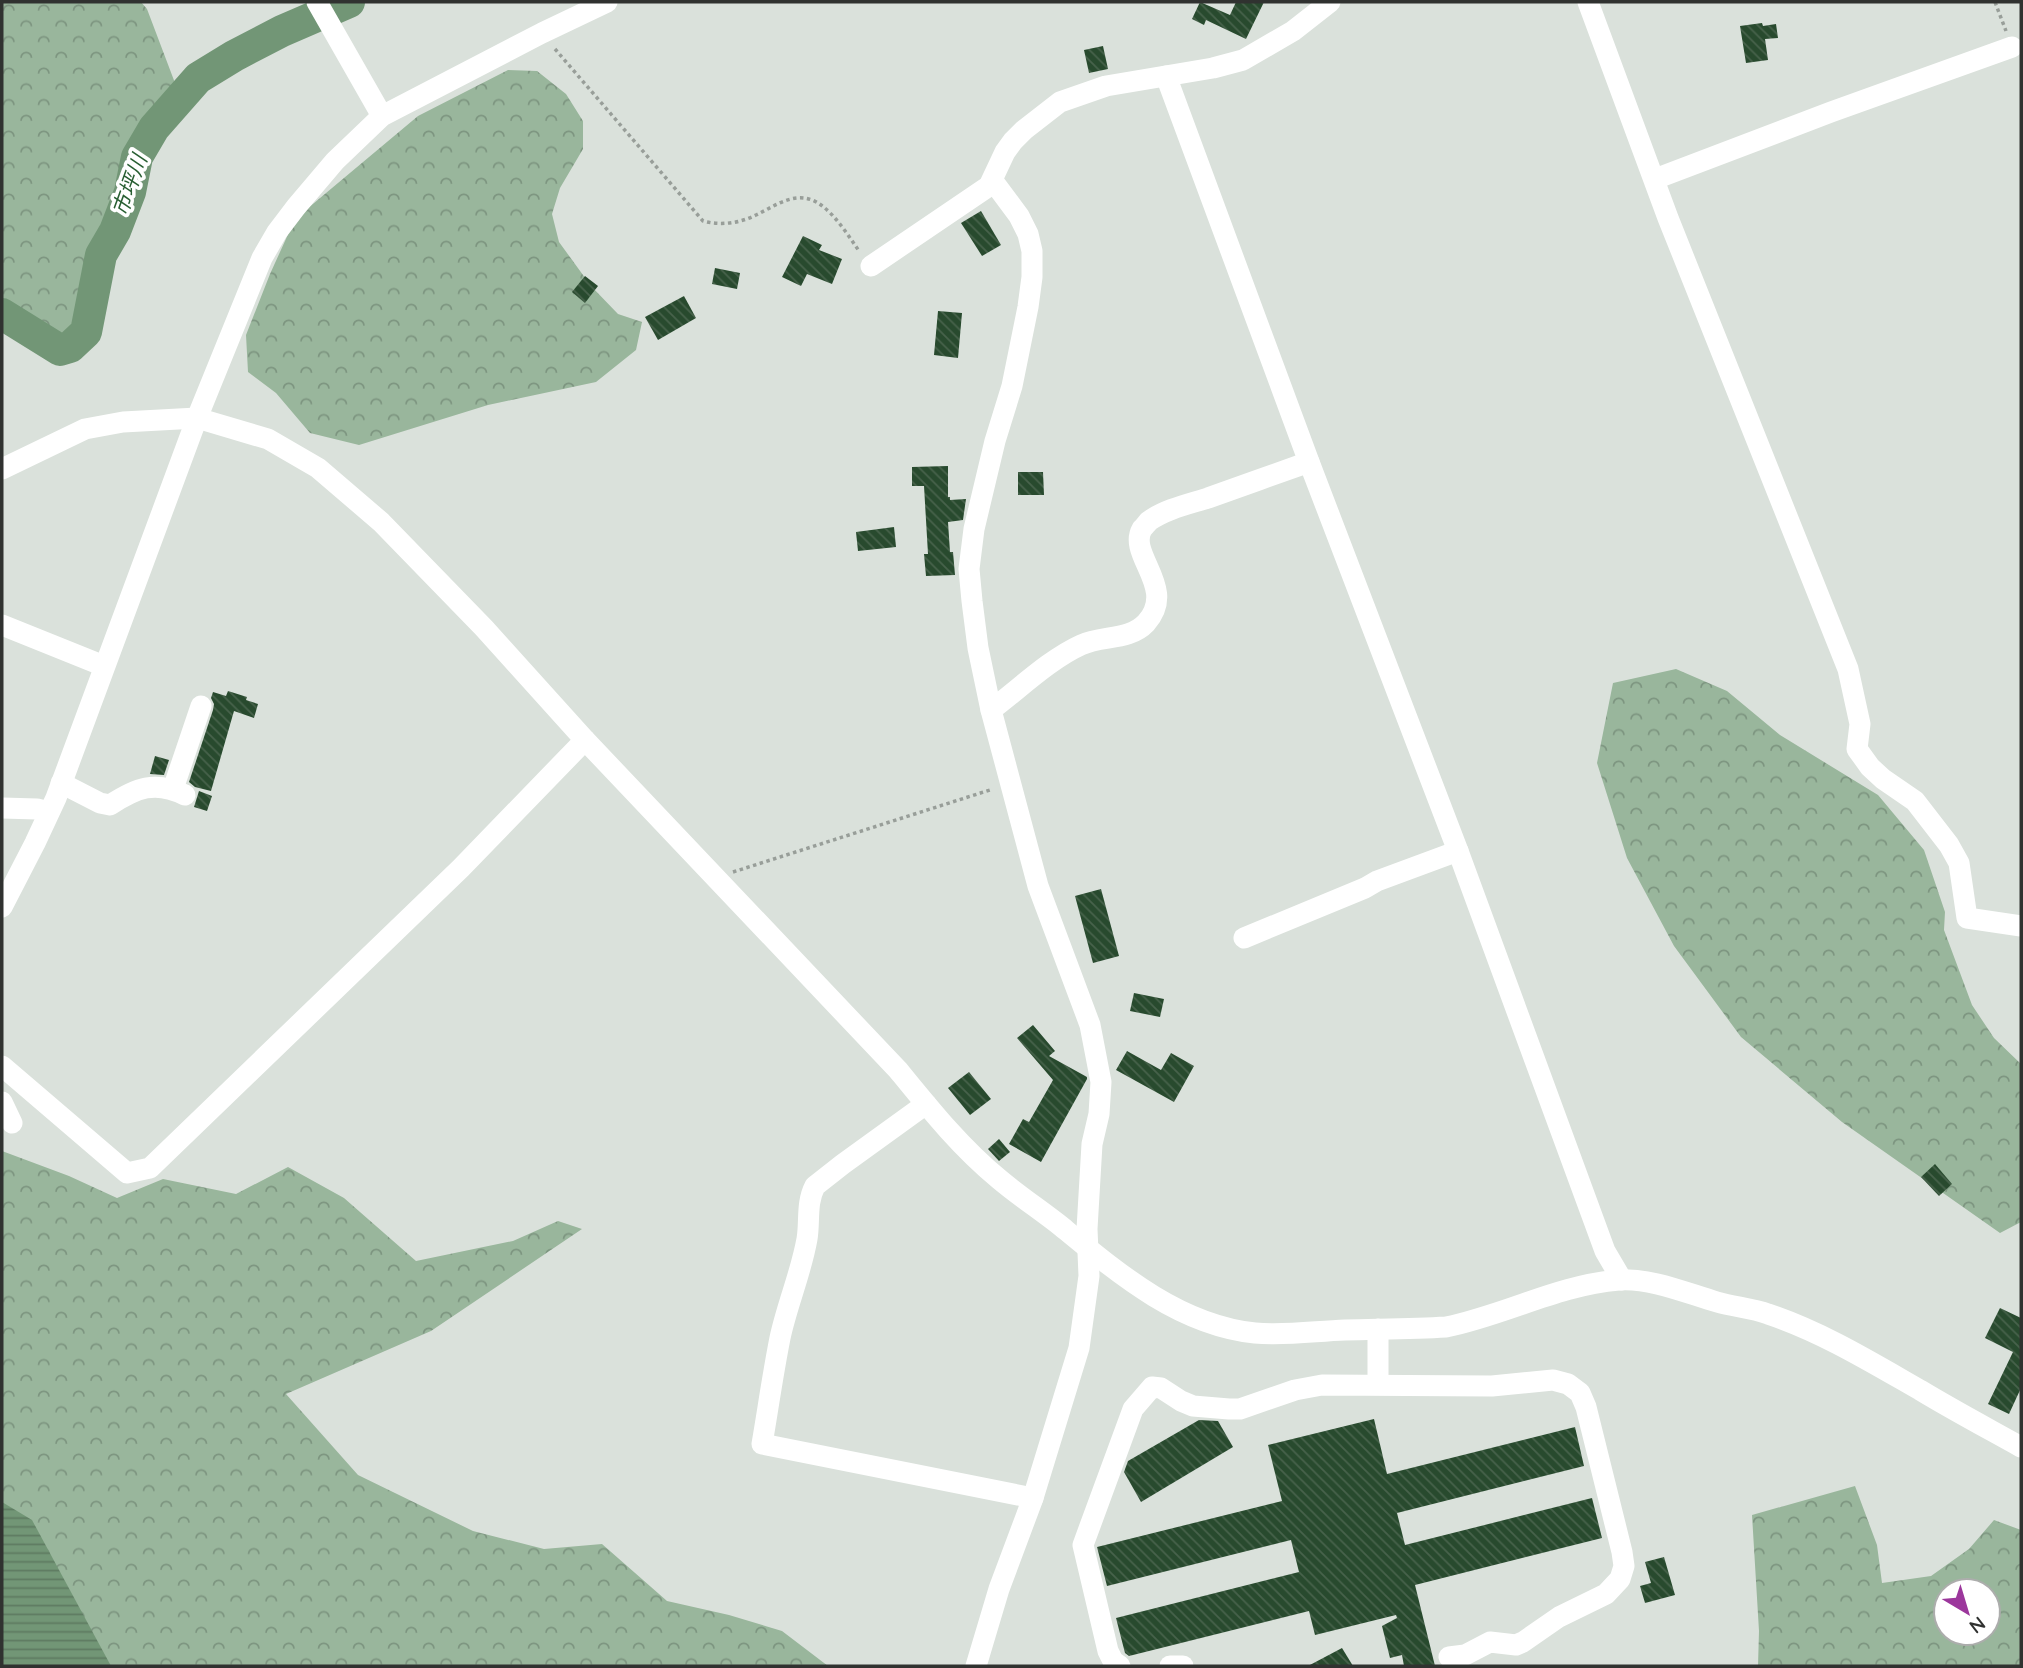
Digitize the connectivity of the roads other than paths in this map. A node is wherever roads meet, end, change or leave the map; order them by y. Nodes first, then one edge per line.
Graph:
1 (317, 2) edge
2 (607, 2) edge
3 (1330, 2) edge
4 (1588, 2) edge
5 (2012, 47) dead end
6 (1166, 76) junction
7 (382, 116) junction
8 (1655, 179) junction
9 (993, 181) junction
10 (871, 266) road end
11 (197, 418) junction
12 (1308, 462) junction
13 (2, 470) edge
14 (2, 625) edge
15 (104, 666) junction
16 (201, 706) dead end
17 (991, 710) junction
18 (585, 740) junction
19 (61, 783) junction
20 (2, 808) edge
21 (49, 812) junction
22 (1458, 851) junction
23 (2, 907) edge
24 (2021, 926) edge
25 (1244, 938) dead end
26 (2, 1066) edge
27 (2, 1102) edge
28 (926, 1104) junction
29 (12, 1123) dead end
30 (1089, 1249) junction
31 (1622, 1280) junction
32 (1378, 1329) junction
33 (1378, 1384) junction
34 (2021, 1447) edge
35 (1033, 1498) junction
36 (1449, 1657) dead end
37 (976, 1666) edge
38 (1120, 1666) edge
39 (1170, 1666) edge
40 (1183, 1666) edge

1 - 7 street
2 - 7 street
3 - 6 street
4 - 8 street
5 - 8 street
6 - 9 street
6 - 12 street
7 - 11 street
8 - 24 street
9 - 10 street
9 - 17 street
11 - 13 street
11 - 15 street
11 - 18 street
12 - 17 street
12 - 22 street
14 - 15 street
15 - 19 street
16 - 19 street
17 - 30 street
18 - 26 street
18 - 28 street
19 - 21 street
20 - 21 street
21 - 23 street
22 - 25 street
22 - 31 street
27 - 29 street
28 - 30 street
28 - 35 street
30 - 32 street
30 - 35 street
31 - 32 street
31 - 34 street
32 - 33 street
33 - 36 street
33 - 38 street
35 - 37 street
39 - 40 street

